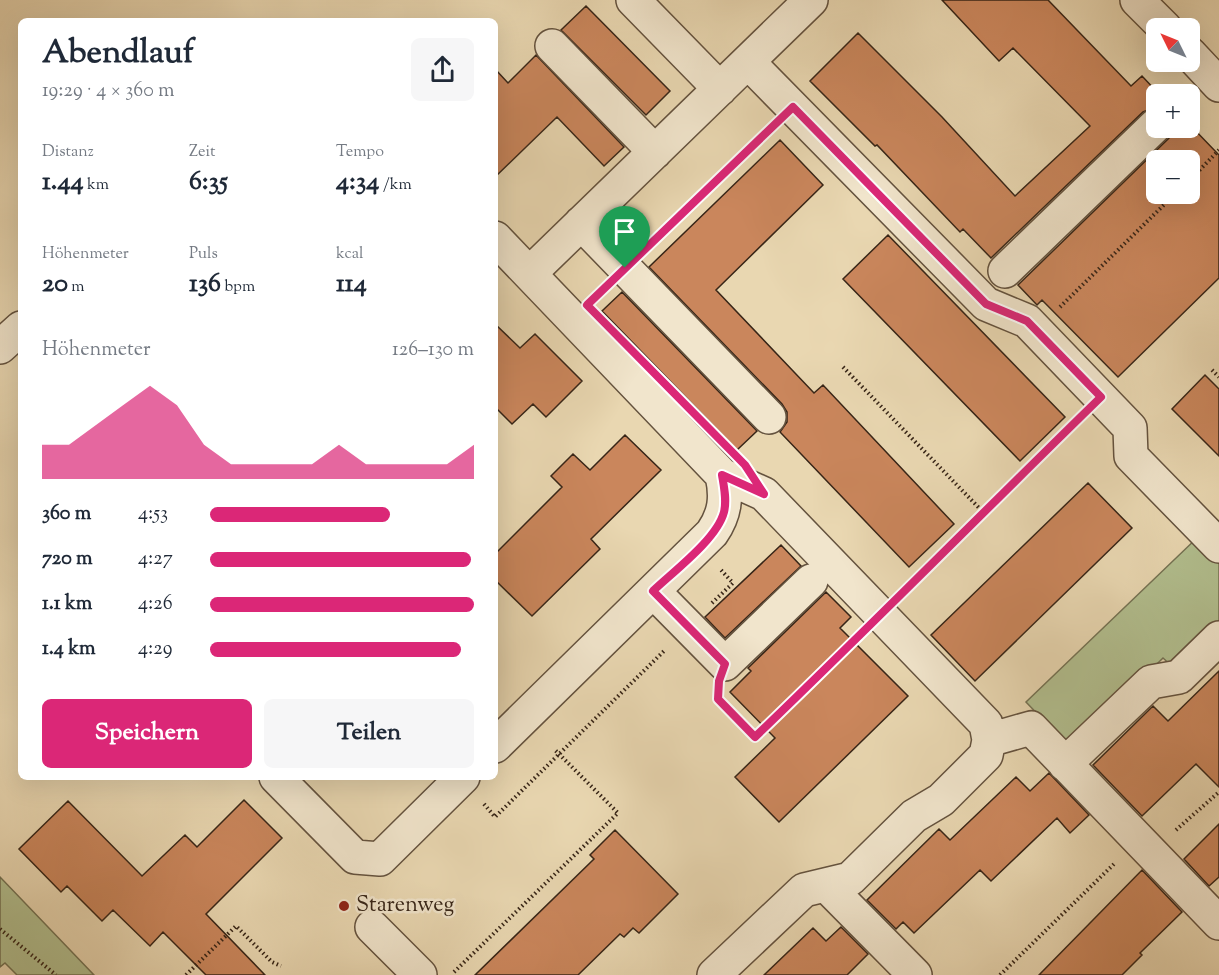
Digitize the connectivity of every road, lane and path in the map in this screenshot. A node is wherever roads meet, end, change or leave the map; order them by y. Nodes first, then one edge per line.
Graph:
1 (633, 0) edge
2 (811, 0) edge
3 (552, 46) dead end
4 (748, 62) junction
5 (720, 89) junction
6 (793, 107) junction
7 (1146, 135) edge
8 (1219, 150) edge
9 (655, 152) junction
10 (1200, 170) edge
11 (1165, 204) edge
12 (581, 223) junction
13 (498, 241) edge
14 (625, 268) junction
15 (1005, 271) dead end
16 (530, 273) junction
17 (18, 331) edge
18 (1036, 331) junction
19 (0, 347) edge
20 (843, 367) dead end
21 (1212, 370) dead end
22 (1219, 377) edge
23 (1101, 397) junction
24 (769, 417) dead end
25 (722, 475) junction
26 (983, 512) junction
27 (1219, 546) edge
28 (714, 563) dead end
29 (811, 581) dead end
30 (653, 591) junction
31 (883, 615) junction
32 (688, 626) junction
33 (1219, 638) edge
34 (725, 664) junction
35 (989, 740) junction
36 (498, 743) edge
37 (554, 749) dead end
38 (559, 754) junction
39 (1065, 764) junction
40 (279, 780) edge
41 (471, 789) edge
42 (1219, 792) edge
43 (1144, 847) junction
44 (826, 885) junction
45 (1219, 923) edge
46 (372, 927) dead end
47 (0, 929) edge
48 (281, 966) dead end
49 (56, 975) edge
50 (186, 975) edge
51 (420, 975) edge
52 (451, 975) edge
53 (714, 975) edge
54 (915, 975) edge
55 (1000, 975) edge

1 - 5 street
2 - 4 street
3 - 9 street
4 - 5 street
4 - 6 street
5 - 9 street
6 - 14 path
6 - 18 street
7 - 15 street
8 - 10 path
9 - 12 street
11 - 18 path
12 - 14 street
12 - 16 street
13 - 16 street
14 - 24 street
16 - 25 street
17 - 19 street
18 - 23 street
20 - 26 path
21 - 22 path
23 - 26 path
23 - 27 street
25 - 30 street
25 - 31 street
26 - 31 path
28 - 32 path
29 - 34 street
30 - 32 street
30 - 36 street
31 - 34 path
31 - 35 street
32 - 34 street
32 - 38 path
33 - 39 street
35 - 39 street
35 - 44 street
37 - 38 path
38 - 41 path
38 - 52 path
39 - 43 street
40 - 41 street
42 - 43 path
43 - 45 street
43 - 55 path
44 - 53 street
44 - 54 street
46 - 51 street
47 - 49 path
48 - 50 path

